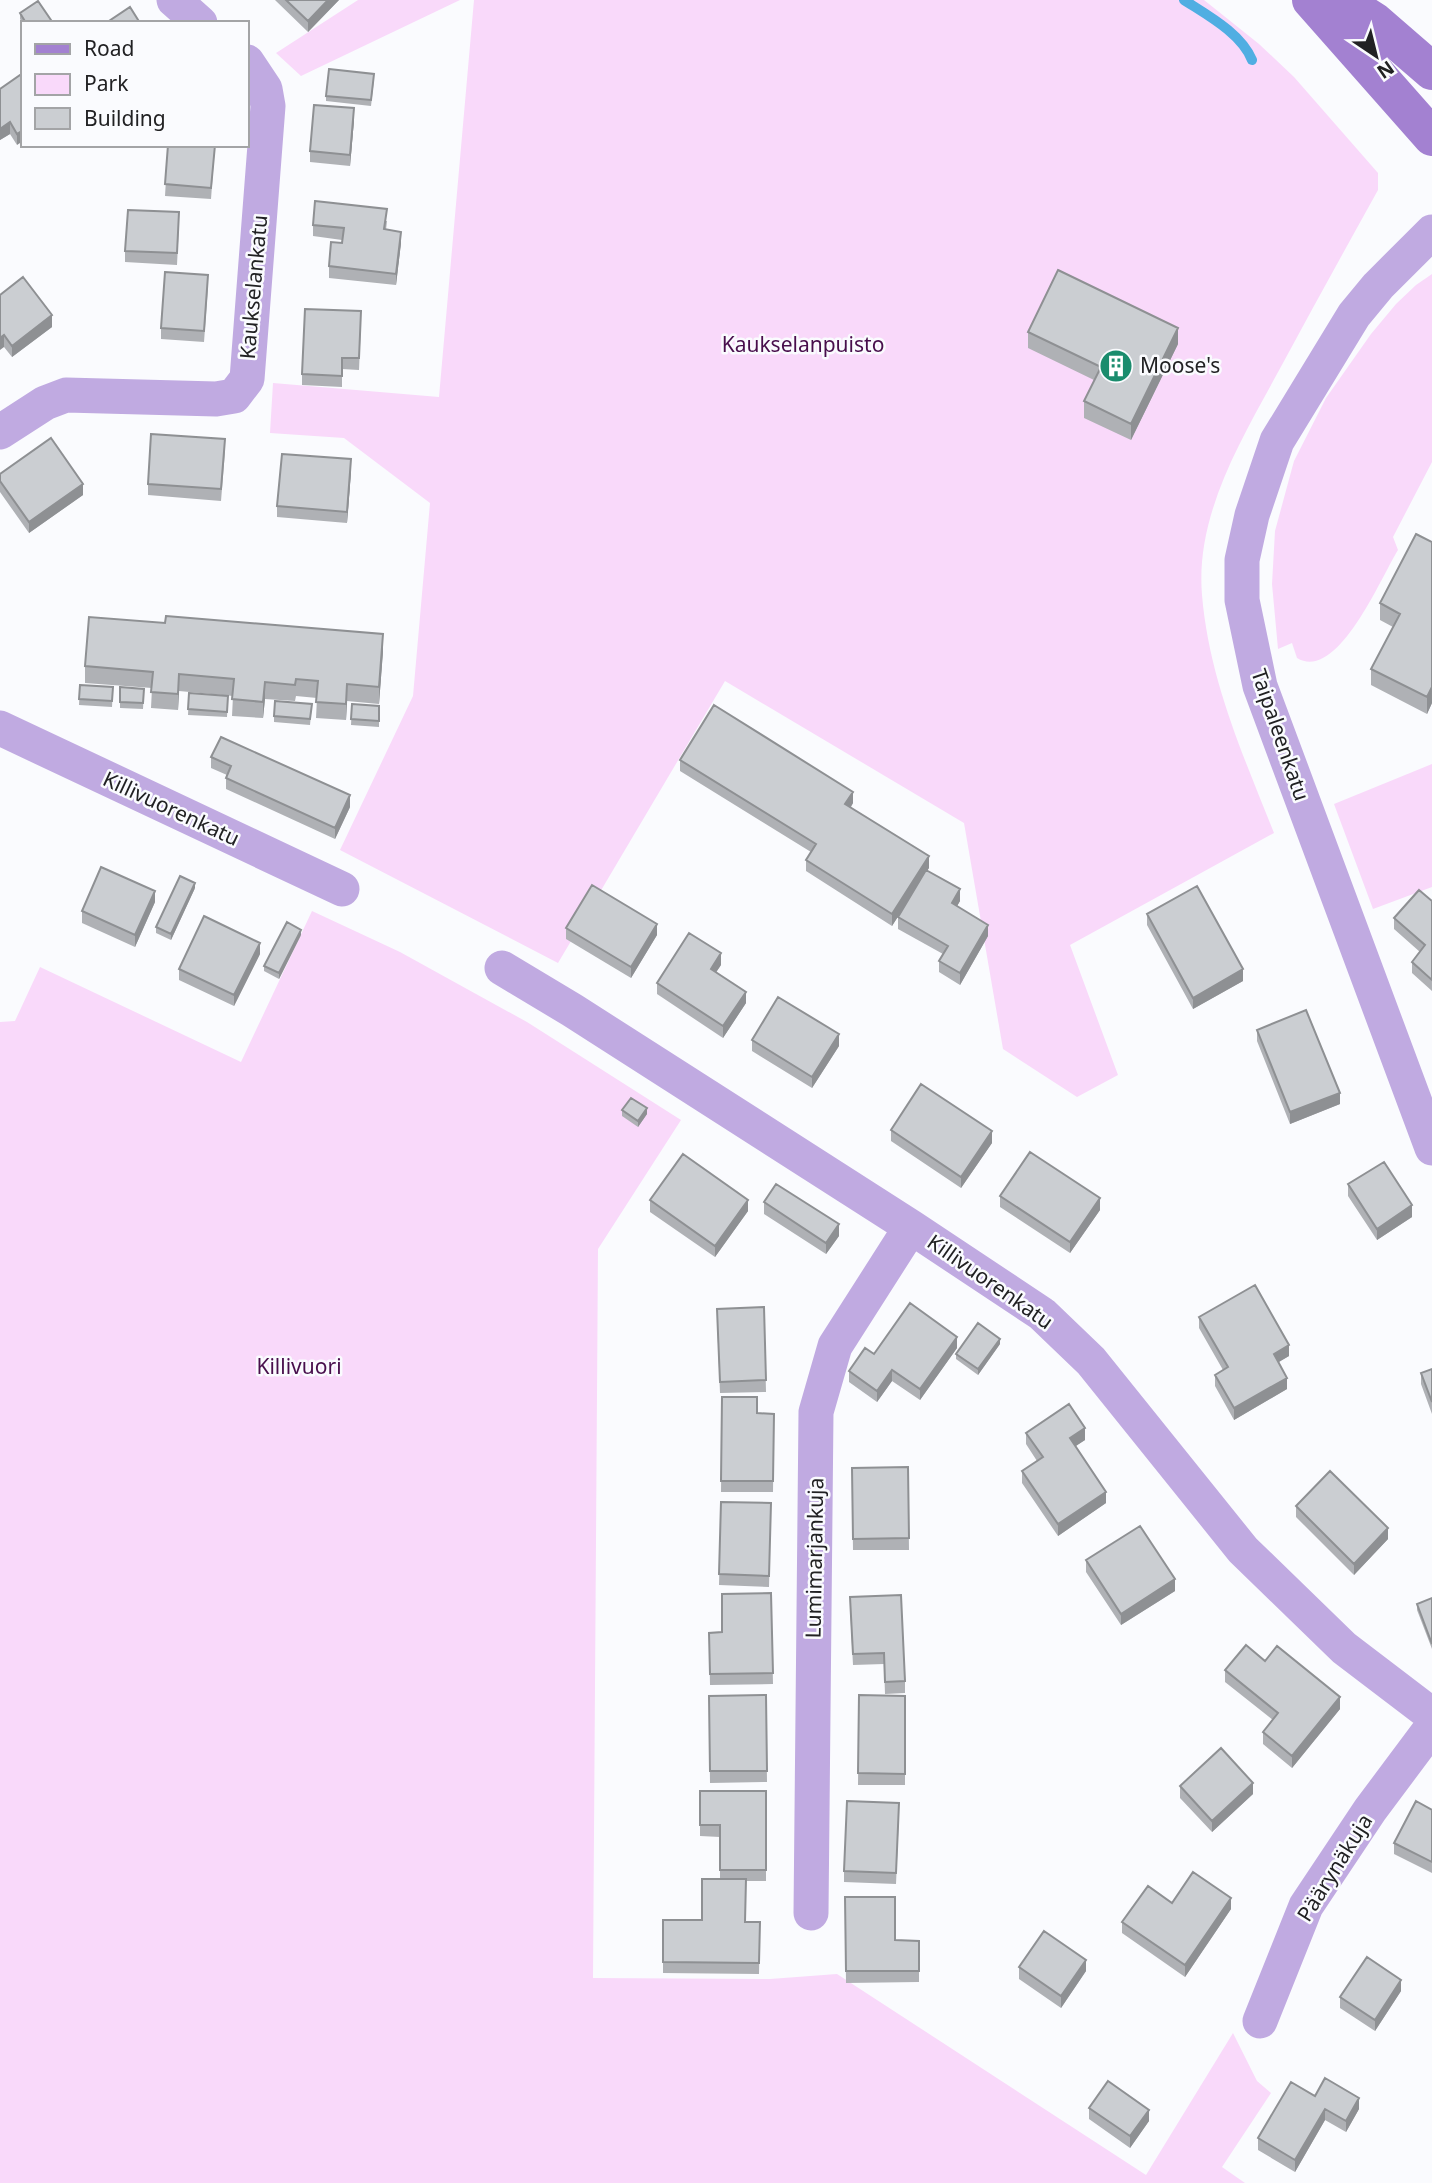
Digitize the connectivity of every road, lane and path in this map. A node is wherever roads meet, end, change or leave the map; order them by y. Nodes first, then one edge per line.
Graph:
1 (174, 0) edge
2 (1311, 0) edge
3 (1341, 0) edge
4 (199, 21) edge
5 (248, 64) edge
6 (1432, 71) edge
7 (1432, 137) edge
8 (1432, 232) edge
9 (0, 432) edge
10 (0, 728) edge
11 (342, 888) dead end
12 (502, 968) dead end
13 (1432, 1148) edge
14 (911, 1227) junction
15 (1432, 1715) edge
16 (1432, 1727) edge
17 (811, 1913) dead end
18 (1260, 2021) dead end

1 - 4 street
2 - 7 main road
3 - 6 main road
5 - 9 street, Kaukselankatu
8 - 13 street, Taipaleenkatu
10 - 11 street, Killivuorenkatu
12 - 14 street, Killivuorenkatu
14 - 15 street, Killivuorenkatu
14 - 17 street, Lumimarjankuja
16 - 18 street, Päärynäkuja

